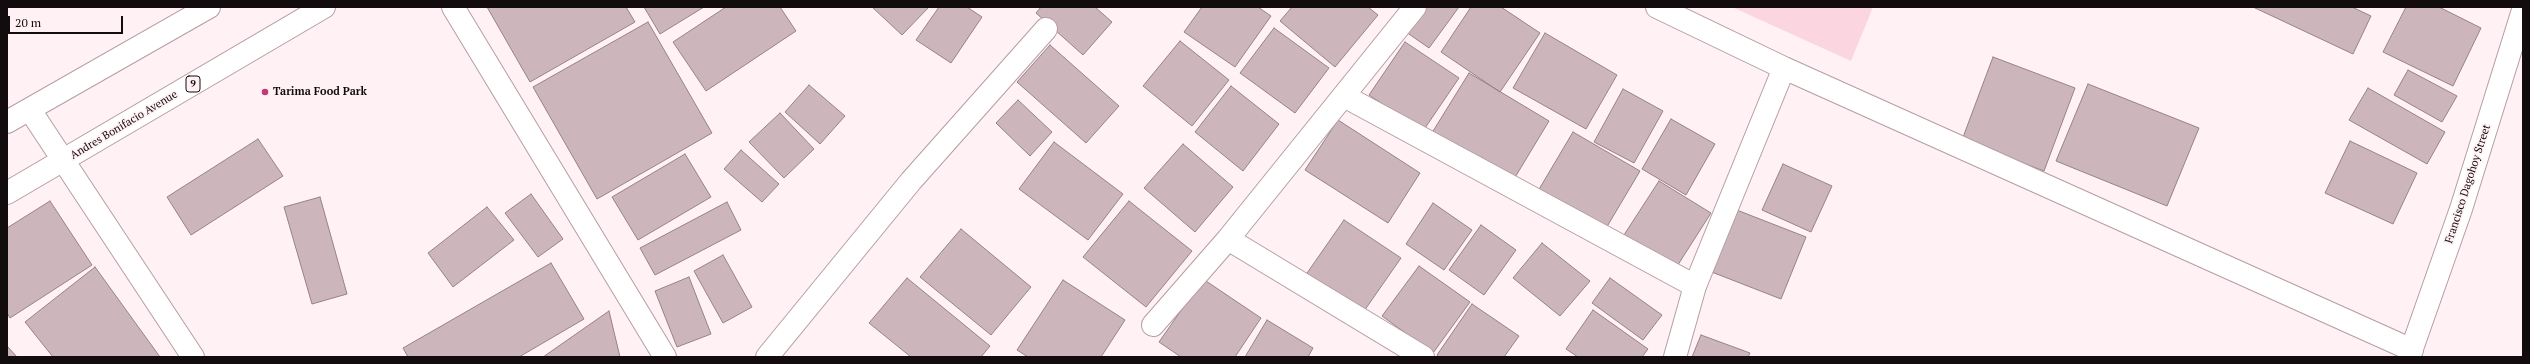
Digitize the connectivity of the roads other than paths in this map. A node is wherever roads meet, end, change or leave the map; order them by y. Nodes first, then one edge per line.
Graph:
1 (208, 7) edge
2 (324, 7) edge
3 (453, 7) edge
4 (1415, 7) edge
5 (1657, 7) edge
6 (2523, 10) edge
7 (1046, 29) dead end
8 (1784, 68) junction
9 (1344, 96) junction
10 (30, 110) junction
11 (7, 122) edge
12 (62, 162) junction
13 (7, 193) edge
14 (1228, 239) junction
15 (1695, 286) junction
16 (1153, 325) dead end
17 (2411, 354) edge
18 (193, 357) edge
19 (665, 357) edge
20 (767, 357) edge
21 (1423, 357) edge
22 (1676, 357) edge

1 - 10 main road
2 - 12 main road, Andres Bonifacio Avenue / 9
3 - 19 main road
4 - 9 main road
5 - 8 main road
6 - 17 main road, Francisco Dagohoy Street
7 - 20 main road
8 - 15 main road
8 - 17 main road
9 - 14 main road
9 - 15 main road
10 - 11 main road
10 - 12 main road
12 - 13 main road, Andres Bonifacio Avenue / 9
12 - 18 main road
14 - 16 main road
14 - 21 main road
15 - 22 main road

